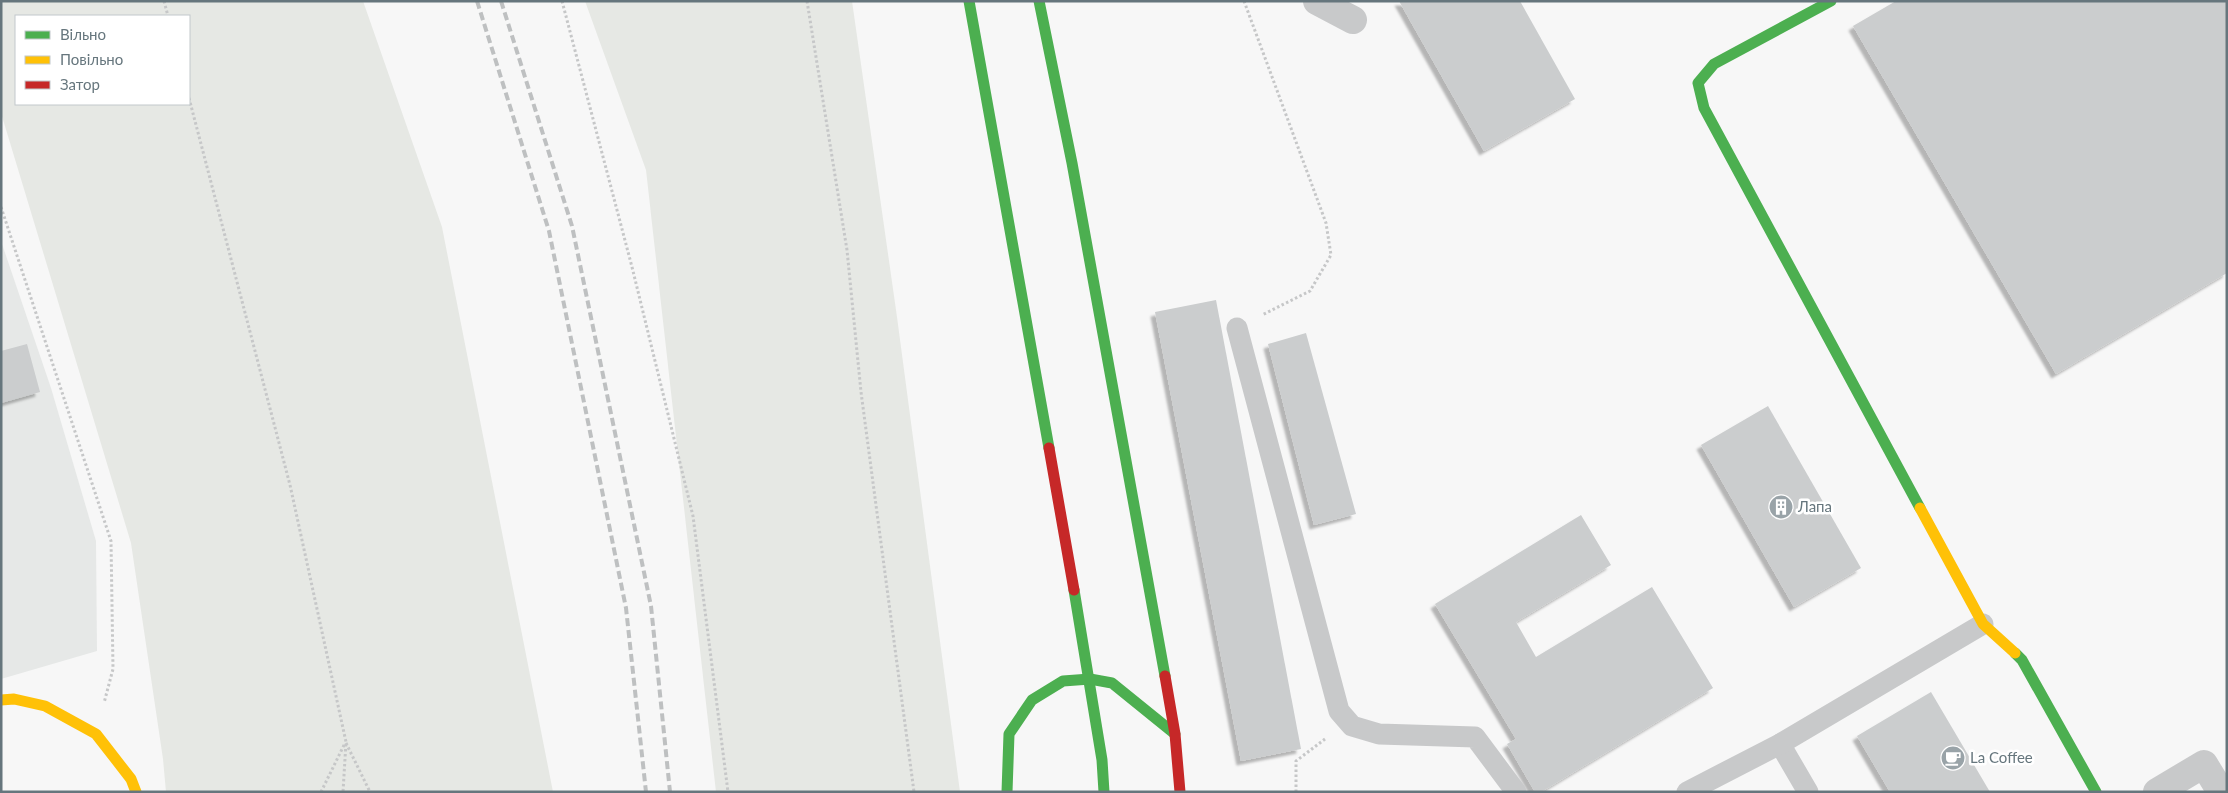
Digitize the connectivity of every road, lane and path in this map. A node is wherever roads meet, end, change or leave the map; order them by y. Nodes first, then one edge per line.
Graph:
1 (164, 1) edge
2 (562, 1) edge
3 (807, 1) edge
4 (969, 1) edge
5 (1039, 1) edge
6 (1244, 1) edge
7 (1317, 1) edge
8 (1831, 1) edge
9 (168, 15) edge
10 (1352, 20) dead end
11 (190, 102) edge
12 (1, 207) edge
13 (1237, 328) joint
14 (1983, 624) junction
15 (1090, 679) junction
16 (1, 700) edge
17 (1339, 711) junction
18 (96, 734) junction
19 (1175, 734) junction
20 (346, 742) junction
21 (1780, 744) junction
22 (136, 792) edge
23 (321, 792) edge
24 (343, 792) edge
25 (370, 792) edge
26 (728, 792) edge
27 (914, 792) edge
28 (1007, 792) edge
29 (1104, 792) edge
30 (1180, 792) edge
31 (1296, 792) edge
32 (1516, 792) edge
33 (1687, 792) edge
34 (1808, 792) edge
35 (2096, 792) edge
36 (2157, 792) edge
37 (2221, 792) edge

1 - 9 path
2 - 26 path
3 - 27 path
4 - 15 main road
5 - 19 main road
6 - 13 path
7 - 10 street
8 - 14 main road
11 - 20 path
12 - 18 path
13 - 17 lane
14 - 21 lane
14 - 35 main road
15 - 19 main road
15 - 28 main road
15 - 29 main road
16 - 18 main road
17 - 31 path
17 - 32 lane
18 - 22 main road
19 - 30 main road
20 - 23 path
20 - 24 path
20 - 25 path
21 - 33 lane
21 - 34 lane
36 - 37 street

